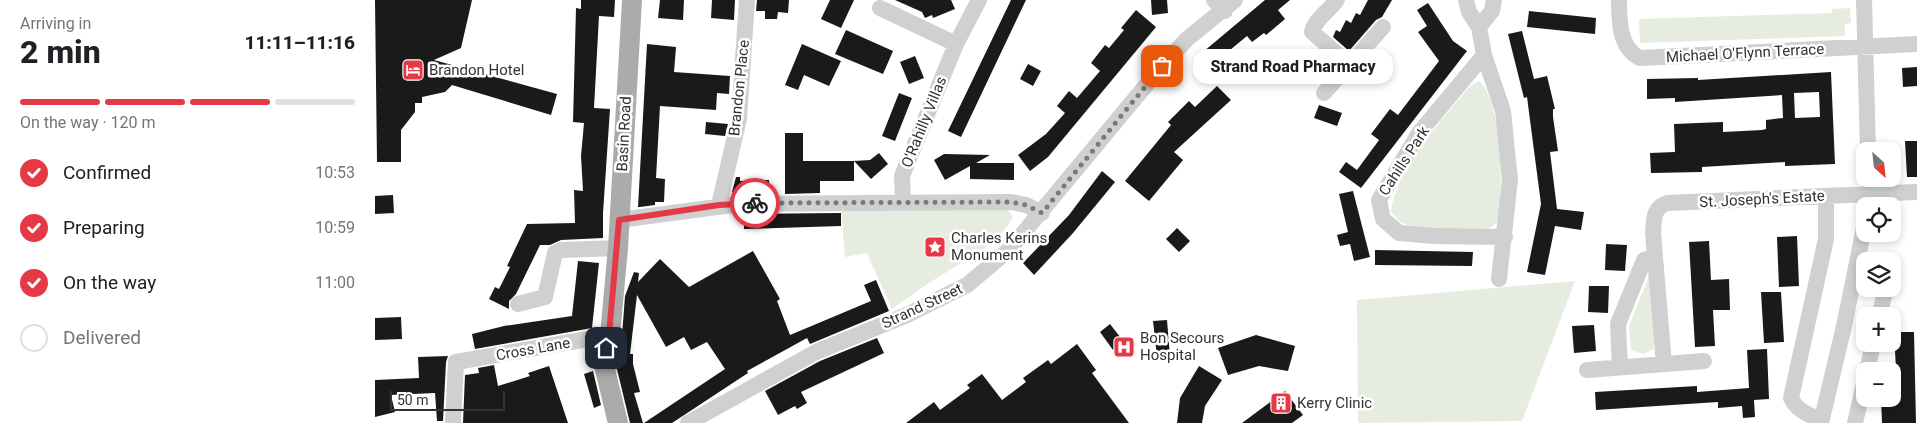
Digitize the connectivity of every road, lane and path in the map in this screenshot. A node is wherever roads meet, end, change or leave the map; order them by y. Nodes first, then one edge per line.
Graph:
1 (631, 0) edge
2 (747, 0) edge
3 (979, 0) edge
4 (1337, 0) edge
5 (1466, 0) edge
6 (1494, 0) edge
7 (1619, 0) edge
8 (1864, 0) edge
9 (1225, 4) edge
10 (880, 8) dead end
11 (1383, 27) dead end
12 (1479, 27) junction
13 (956, 44) junction
14 (1917, 44) edge
15 (1865, 46) junction
16 (1484, 55) junction
17 (1350, 65) junction
18 (1324, 93) dead end
19 (1868, 142) edge
20 (1917, 192) edge
21 (1870, 193) edge
22 (1825, 196) junction
23 (903, 202) junction
24 (719, 205) junction
25 (1042, 213) junction
26 (619, 220) junction
27 (1505, 237) junction
28 (1655, 256) junction
29 (617, 258) junction
30 (1499, 279) dead end
31 (1856, 286) edge
32 (518, 304) dead end
33 (609, 335) junction
34 (1704, 361) dead end
35 (1664, 364) junction
36 (1620, 367) junction
37 (1587, 370) dead end
38 (1859, 407) edge
39 (1821, 422) edge
40 (453, 423) edge
41 (618, 423) edge
42 (688, 423) edge
43 (1855, 423) edge

1 - 26 main road, Basin Road
2 - 24 street, Brandon Place
3 - 13 street, O'Rahilly Villas
4 - 17 street
5 - 12 street
6 - 12 street
7 - 15 street, Michael O'Flynn Terrace
8 - 15 street
9 - 25 street, Strand Street
10 - 13 street
11 - 17 street
12 - 16 street
13 - 23 street, O'Rahilly Villas
14 - 15 street, Michael O'Flynn Terrace
15 - 19 street
16 - 27 street
16 - 27 street, Cahills Park
17 - 18 street
20 - 21 street, St. Joseph's Estate
21 - 22 street, St. Joseph's Estate
22 - 28 street, St. Joseph's Estate
22 - 39 street
23 - 24 street
23 - 25 street
24 - 26 street
25 - 42 street, Strand Street
26 - 29 main road, Basin Road
27 - 30 street
28 - 35 street, St. Joseph's Estate
28 - 36 street
29 - 32 street
29 - 33 main road, Basin Road
31 - 39 street
33 - 40 street, Cross Lane
33 - 41 main road, Basin Road
34 - 35 street
35 - 36 street
36 - 37 street
38 - 43 street

